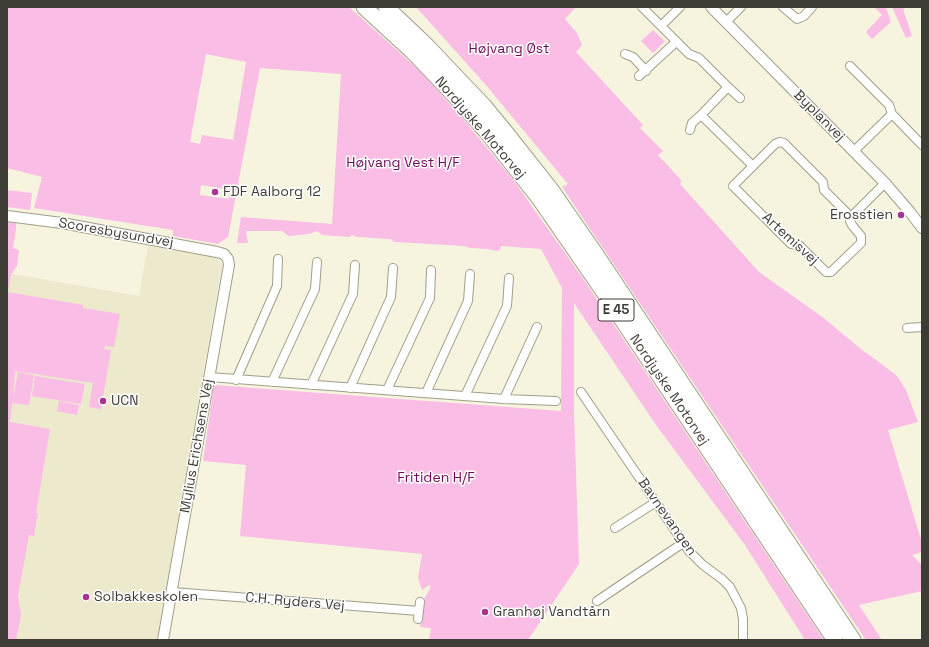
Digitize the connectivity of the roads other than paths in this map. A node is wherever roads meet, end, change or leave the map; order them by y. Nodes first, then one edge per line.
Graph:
1 (364, 7) edge
2 (386, 7) edge
3 (642, 7) edge
4 (680, 7) edge
5 (712, 7) edge
6 (741, 7) edge
7 (783, 7) edge
8 (812, 7) edge
9 (726, 22) junction
10 (661, 26) junction
11 (676, 42) junction
12 (625, 54) dead end
13 (850, 66) dead end
14 (728, 87) junction
15 (740, 98) dead end
16 (701, 114) junction
17 (892, 114) junction
18 (690, 130) dead end
19 (922, 145) edge
20 (854, 151) junction
21 (753, 166) junction
22 (885, 183) junction
23 (7, 216) edge
24 (851, 217) junction
25 (922, 228) edge
26 (224, 254) joint
27 (278, 259) dead end
28 (317, 262) dead end
29 (355, 265) dead end
30 (393, 268) dead end
31 (431, 270) dead end
32 (470, 274) dead end
33 (509, 278) dead end
34 (537, 327) dead end
35 (922, 327) edge
36 (907, 328) dead end
37 (209, 377) junction
38 (236, 380) junction
39 (272, 382) junction
40 (311, 385) junction
41 (350, 388) junction
42 (387, 390) junction
43 (581, 392) dead end
44 (426, 393) junction
45 (465, 396) junction
46 (504, 399) junction
47 (556, 401) dead end
48 (656, 502) junction
49 (615, 528) dead end
50 (683, 543) junction
51 (172, 592) junction
52 (597, 601) dead end
53 (420, 602) dead end
54 (163, 640) edge
55 (743, 640) edge
56 (835, 640) edge
57 (853, 640) edge

1 - 56 highway, Nordjyske Motorvej / E 45
2 - 57 highway, Nordjyske Motorvej / E 45
3 - 10 street
4 - 10 street
5 - 9 street, Byplanvej
6 - 9 street
7 - 8 street
9 - 20 street, Byplanvej
10 - 11 street
11 - 12 street
11 - 14 street
13 - 17 street
14 - 15 street
14 - 16 street
16 - 18 street
16 - 21 street
17 - 19 street
17 - 20 street
20 - 22 street, Byplanvej
21 - 24 street, Artemisvej
21 - 24 street, Artemisvej
22 - 24 street
22 - 25 street, Byplanvej
23 - 26 street, Scoresbysundvej
26 - 37 street, Mylius Erichsens Vej
27 - 38 street
28 - 39 street
29 - 40 street
30 - 41 street
31 - 42 street
32 - 44 street
33 - 45 street
34 - 46 street
35 - 36 street
37 - 38 street
37 - 51 street, Mylius Erichsens Vej
38 - 39 street
39 - 40 street
40 - 41 street
41 - 42 street
42 - 44 street
43 - 48 street, Bavnevangen
44 - 45 street
45 - 46 street
46 - 47 street
48 - 49 street
48 - 50 street, Bavnevangen
50 - 52 street
50 - 55 street, Bavnevangen
51 - 53 street, C.H. Ryders Vej
51 - 54 street, Mylius Erichsens Vej

